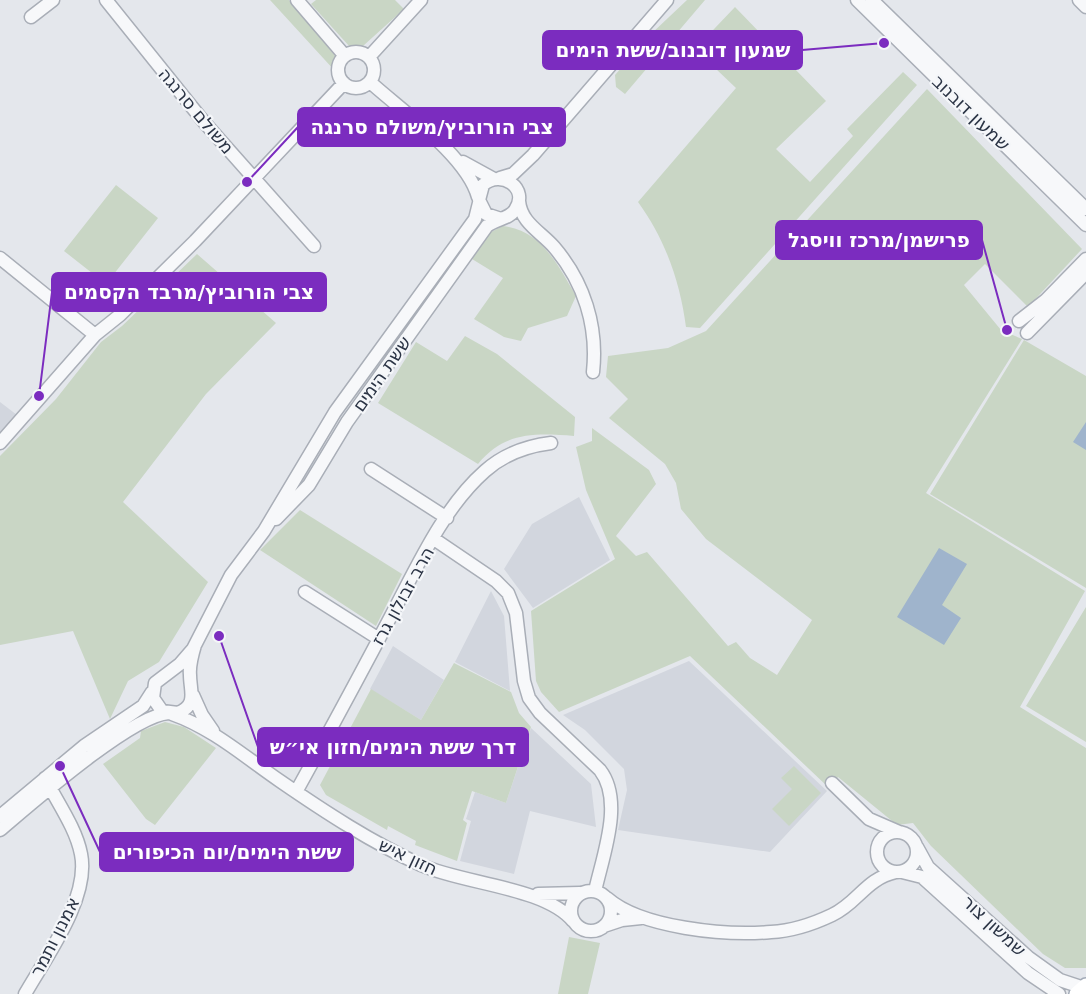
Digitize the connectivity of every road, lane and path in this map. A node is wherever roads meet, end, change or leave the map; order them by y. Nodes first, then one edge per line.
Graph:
1 (52, 0) edge
2 (106, 0) edge
3 (297, 0) edge
4 (422, 0) edge
5 (667, 0) edge
6 (857, 0) edge
7 (872, 0) edge
8 (1079, 0) edge
9 (1086, 7) edge
10 (31, 17) dead end
11 (345, 56) junction
12 (369, 57) junction
13 (370, 82) junction
14 (344, 83) junction
15 (447, 150) junction
16 (533, 155) junction
17 (254, 178) junction
18 (497, 178) junction
19 (519, 197) junction
20 (479, 200) junction
21 (1086, 209) edge
22 (502, 218) junction
23 (1086, 225) edge
24 (532, 227) junction
25 (314, 246) dead end
26 (0, 258) edge
27 (1086, 258) edge
28 (1086, 273) edge
29 (1019, 321) dead end
30 (1027, 333) dead end
31 (95, 334) junction
32 (593, 372) dead end
33 (0, 443) edge
34 (551, 443) dead end
35 (371, 469) dead end
36 (447, 518) junction
37 (264, 531) junction
38 (434, 539) junction
39 (304, 592) dead end
40 (379, 639) junction
41 (195, 645) junction
42 (165, 674) junction
43 (192, 690) junction
44 (153, 692) junction
45 (170, 713) junction
46 (225, 743) junction
47 (48, 783) junction
48 (832, 783) dead end
49 (296, 792) junction
50 (0, 816) edge
51 (869, 819) junction
52 (0, 830) edge
53 (900, 832) junction
54 (917, 847) junction
55 (877, 851) junction
56 (899, 872) junction
57 (863, 890) junction
58 (510, 891) junction
59 (595, 891) junction
60 (582, 893) junction
61 (607, 898) junction
62 (651, 919) junction
63 (573, 921) junction
64 (604, 926) junction
65 (1082, 989) edge
66 (25, 994) edge
67 (1059, 994) edge

1 - 10 street
2 - 17 street, משולם סרנגה
3 - 11 street
4 - 12 street
5 - 16 street
6 - 23 street, שמעון דובנוב
7 - 21 street, שמעון דובנוב
8 - 9 street
11 - 12 street
11 - 14 street
12 - 13 street
13 - 14 street
13 - 15 street
14 - 17 street
15 - 18 street
15 - 20 street
16 - 18 street
16 - 19 street
17 - 25 street, משולם סרנגה
17 - 31 street
18 - 19 street
18 - 20 street
19 - 22 street
19 - 24 street
20 - 22 street
20 - 37 street, ששת הימים
22 - 24 street
22 - 37 street, ששת הימים
24 - 32 street
26 - 31 street
27 - 29 street
28 - 30 street
31 - 33 street
34 - 36 street, הרב זבולון גרז
35 - 36 street
36 - 38 street, הרב זבולון גרז
37 - 41 street, ששת הימים
38 - 40 street, הרב זבולון גרז
38 - 59 street
39 - 40 street
40 - 49 street, הרב זבולון גרז
41 - 42 street, ששת הימים
41 - 43 street, ששת הימים
42 - 43 street
42 - 44 street
43 - 45 street
43 - 46 street, חזון איש
44 - 45 street
44 - 47 street
45 - 46 street, חזון איש
45 - 47 street
46 - 49 street, חזון איש
47 - 50 street
47 - 52 street
47 - 66 street, אמנון ותמר
48 - 51 street
49 - 58 street, חזון איש
51 - 53 street
51 - 55 street
53 - 54 street
53 - 55 street
54 - 56 street
54 - 65 street, שמשון צור
55 - 56 street
55 - 57 street
56 - 57 street
56 - 67 street, שמשון צור
57 - 62 street
58 - 60 street, חזון איש
58 - 63 street, חזון איש
59 - 60 street
59 - 61 street
60 - 63 street
61 - 62 street
61 - 64 street
62 - 64 street
63 - 64 street

